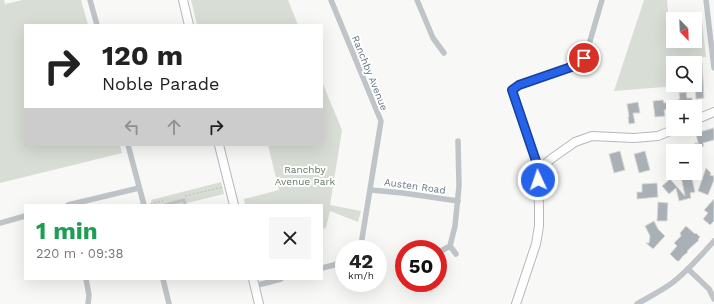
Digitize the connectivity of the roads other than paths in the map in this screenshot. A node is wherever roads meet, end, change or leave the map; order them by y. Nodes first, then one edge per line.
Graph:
1 (90, 0) edge
2 (183, 0) edge
3 (331, 0) edge
4 (416, 0) edge
5 (602, 0) edge
6 (706, 0) edge
7 (97, 24) edge
8 (189, 24) edge
9 (444, 53) dead end
10 (714, 68) edge
11 (714, 112) edge
12 (702, 117) edge
13 (666, 133) edge
14 (458, 142) dead end
15 (128, 146) edge
16 (219, 146) edge
17 (541, 168) junction
18 (139, 188) junction
19 (370, 190) junction
20 (458, 201) junction
21 (164, 203) edge
22 (72, 204) edge
23 (144, 204) edge
24 (185, 204) edge
25 (234, 204) edge
26 (24, 216) edge
27 (0, 223) edge
28 (363, 240) edge
29 (714, 241) edge
30 (450, 246) junction
31 (447, 248) edge
32 (456, 254) dead end
33 (335, 264) edge
34 (323, 268) edge
35 (688, 268) junction
36 (86, 280) edge
37 (163, 280) edge
38 (274, 280) edge
39 (253, 283) edge
40 (714, 299) edge
41 (88, 304) edge
42 (169, 304) edge
43 (259, 304) edge
44 (516, 304) edge
45 (637, 304) edge

1 - 7 street
2 - 8 main road
3 - 19 street, Ranchby Avenue
4 - 9 street
5 - 17 street
6 - 10 street
11 - 12 main road
13 - 17 main road
14 - 20 street
15 - 18 street
16 - 25 main road
17 - 44 main road
18 - 22 street
18 - 23 street
19 - 20 street, Austen Road
19 - 28 street, Ranchby Avenue
20 - 30 street
21 - 24 lane
26 - 27 street
29 - 35 street
30 - 31 street
30 - 32 street
33 - 34 street
35 - 40 street
35 - 45 street
36 - 41 street
37 - 42 street
38 - 39 street
39 - 43 main road

